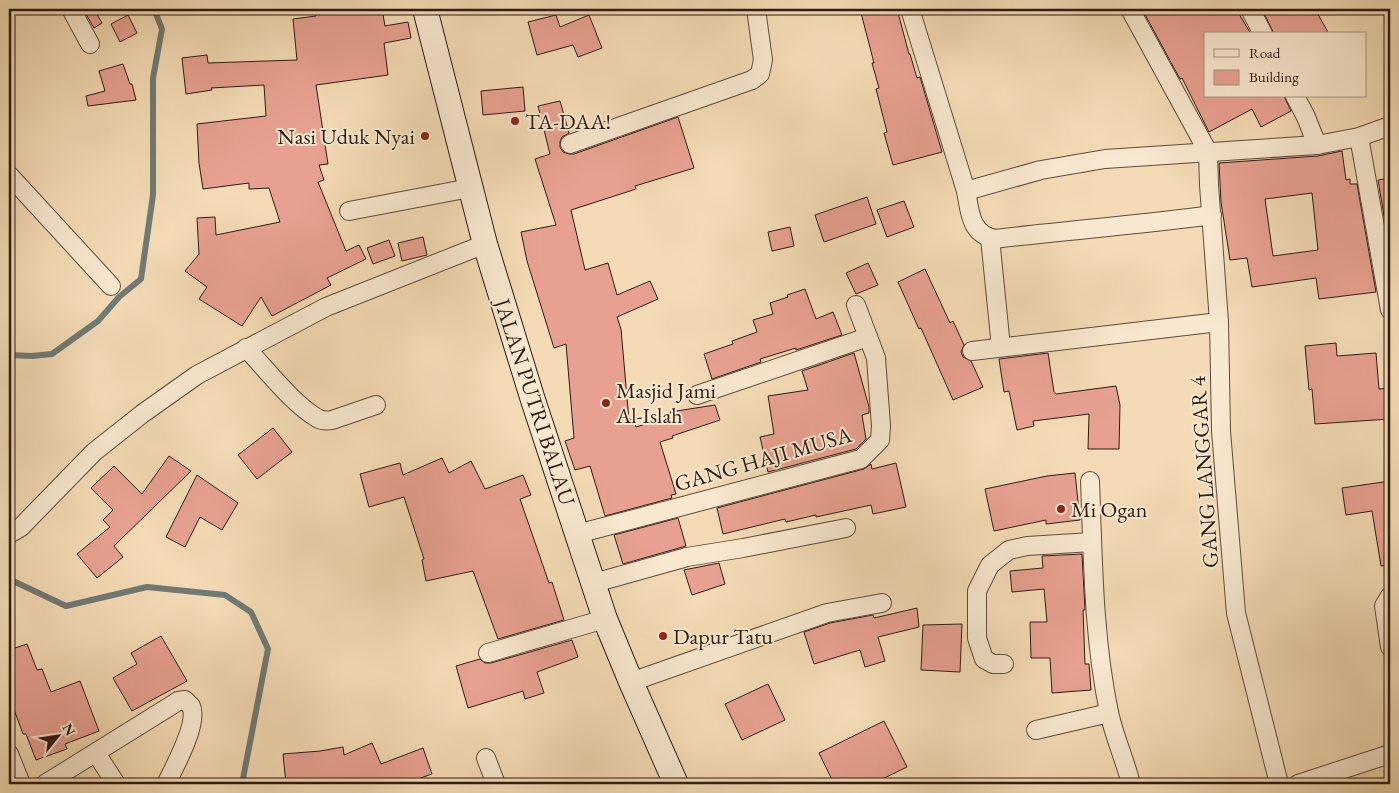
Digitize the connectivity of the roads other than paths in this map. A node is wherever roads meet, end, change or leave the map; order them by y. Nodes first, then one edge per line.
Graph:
1 (71, 9) edge
2 (424, 9) edge
3 (756, 9) edge
4 (910, 9) edge
5 (1130, 9) edge
6 (1250, 9) edge
7 (1262, 32) edge
8 (90, 44) dead end
9 (1296, 98) edge
10 (1390, 126) edge
11 (1359, 137) junction
12 (570, 144) dead end
13 (1317, 145) junction
14 (1208, 152) junction
15 (9, 175) edge
16 (470, 188) junction
17 (966, 190) junction
18 (349, 211) dead end
19 (1212, 214) junction
20 (990, 238) junction
21 (485, 244) junction
22 (111, 286) dead end
23 (856, 304) dead end
24 (1390, 310) edge
25 (1219, 322) junction
26 (868, 337) junction
27 (246, 348) junction
28 (1001, 348) junction
29 (972, 351) dead end
30 (698, 395) dead end
31 (376, 405) dead end
32 (1090, 481) dead end
33 (846, 528) dead end
34 (15, 531) edge
35 (577, 534) junction
36 (1092, 542) junction
37 (594, 583) junction
38 (1390, 596) edge
39 (882, 603) dead end
40 (605, 619) junction
41 (1390, 647) edge
42 (488, 652) dead end
43 (1004, 664) dead end
44 (631, 682) junction
45 (1109, 714) junction
46 (1036, 730) dead end
47 (96, 752) junction
48 (9, 754) edge
49 (1390, 754) edge
50 (486, 758) dead end
51 (21, 784) edge
52 (45, 784) edge
53 (116, 784) edge
54 (166, 784) edge
55 (496, 784) edge
56 (676, 784) edge
57 (1131, 784) edge
58 (1279, 784) edge
59 (1298, 784) edge

1 - 8 street
2 - 16 main road, JALAN PUTRI BALAU
3 - 12 street
4 - 17 street
5 - 14 street
6 - 7 street
9 - 13 street
10 - 11 street
11 - 13 street
11 - 24 street
13 - 14 street
14 - 17 street
14 - 19 street, GANG LANGGAR 4
15 - 22 street
16 - 18 street
16 - 21 main road, JALAN PUTRI BALAU
17 - 20 street
19 - 20 street
19 - 25 street, GANG LANGGAR 4
20 - 28 street
21 - 27 street
21 - 35 main road, JALAN PUTRI BALAU
23 - 26 street, GANG HAJI MUSA
25 - 28 street
25 - 58 street, GANG LANGGAR 4
26 - 30 street
26 - 35 street, GANG HAJI MUSA
27 - 31 street
27 - 34 street
28 - 29 street
32 - 36 street
33 - 37 street
35 - 37 main road, JALAN PUTRI BALAU
36 - 43 street
36 - 45 street
37 - 40 main road, JALAN PUTRI BALAU
38 - 41 street
39 - 44 street
40 - 42 street
40 - 44 main road, JALAN PUTRI BALAU
44 - 56 main road, JALAN PUTRI BALAU
45 - 46 street
45 - 57 street
47 - 52 street
47 - 53 street
47 - 54 street
48 - 51 street
49 - 59 street
50 - 55 street

